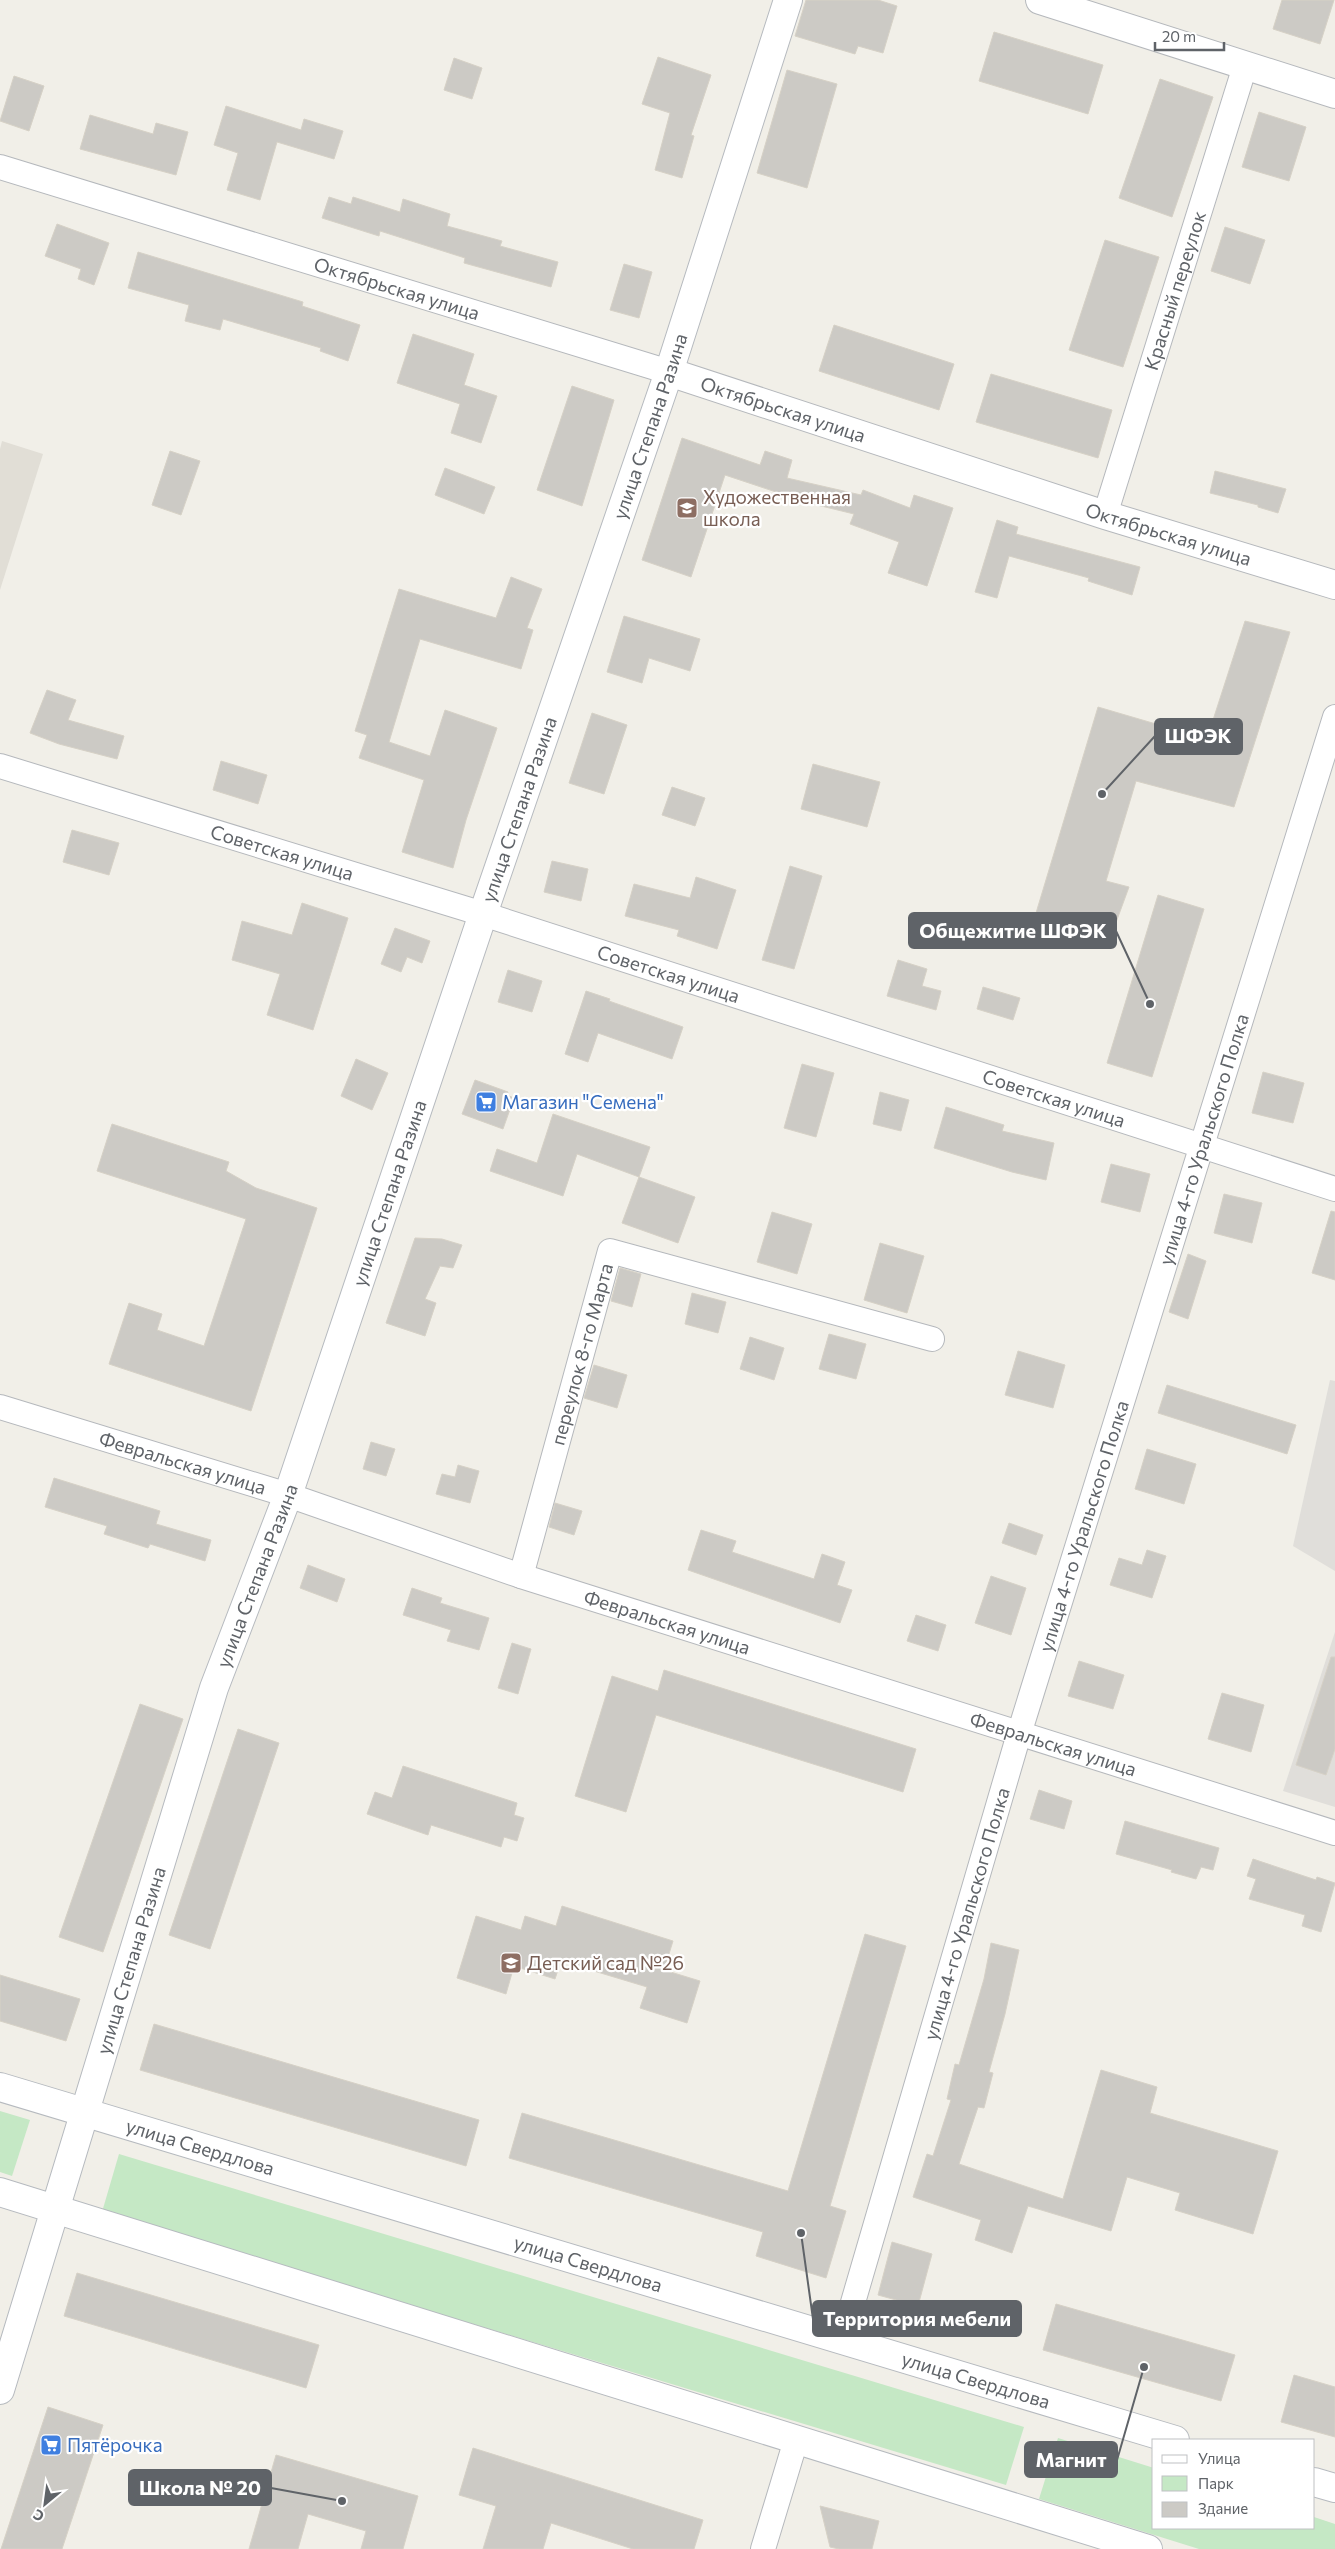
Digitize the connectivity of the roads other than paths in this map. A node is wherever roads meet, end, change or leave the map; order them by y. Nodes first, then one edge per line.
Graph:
1 (788, 0) edge
2 (1040, 0) edge
3 (1244, 66) junction
4 (1335, 94) edge
5 (0, 167) edge
6 (669, 372) junction
7 (1105, 515) junction
8 (1335, 585) edge
9 (1335, 717) edge
10 (0, 766) edge
11 (483, 914) junction
12 (1202, 1147) junction
13 (1335, 1189) edge
14 (932, 1339) dead end
15 (0, 1407) edge
16 (288, 1495) junction
17 (521, 1576) junction
18 (1019, 1734) junction
19 (1335, 1833) edge
20 (0, 2087) edge
21 (85, 2114) junction
22 (0, 2192) edge
23 (55, 2208) junction
24 (842, 2340) junction
25 (0, 2390) edge
26 (1172, 2439) edge
27 (796, 2440) junction
28 (1315, 2482) edge
29 (1335, 2488) edge
30 (763, 2549) edge
31 (1148, 2549) edge

1 - 6 main road, улица Степана Разина
2 - 3 main road
3 - 4 main road
3 - 7 street, Красный переулок
5 - 6 street, Октябрьская улица
6 - 7 main road, Октябрьская улица
6 - 11 main road, улица Степана Разина
7 - 8 main road, Октябрьская улица
9 - 12 street, улица 4-го Уральского Полка
10 - 11 street, Советская улица
11 - 12 street, Советская улица
11 - 16 main road, улица Степана Разина
12 - 13 street, Советская улица
12 - 18 street, улица 4-го Уральского Полка
14 - 17 street, переулок 8-го Марта
15 - 16 street, Февральская улица
16 - 17 street, Февральская улица
16 - 21 main road, улица Степана Разина
17 - 18 street, Февральская улица
18 - 19 street, Февральская улица
18 - 24 street, улица 4-го Уральского Полка
20 - 21 main road, улица Свердлова
21 - 23 main road, улица Степана Разина
21 - 24 main road, улица Свердлова
22 - 23 main road
23 - 25 main road, улица Степана Разина
23 - 27 main road
24 - 26 main road, улица Свердлова
27 - 30 street
27 - 31 main road
28 - 29 main road

